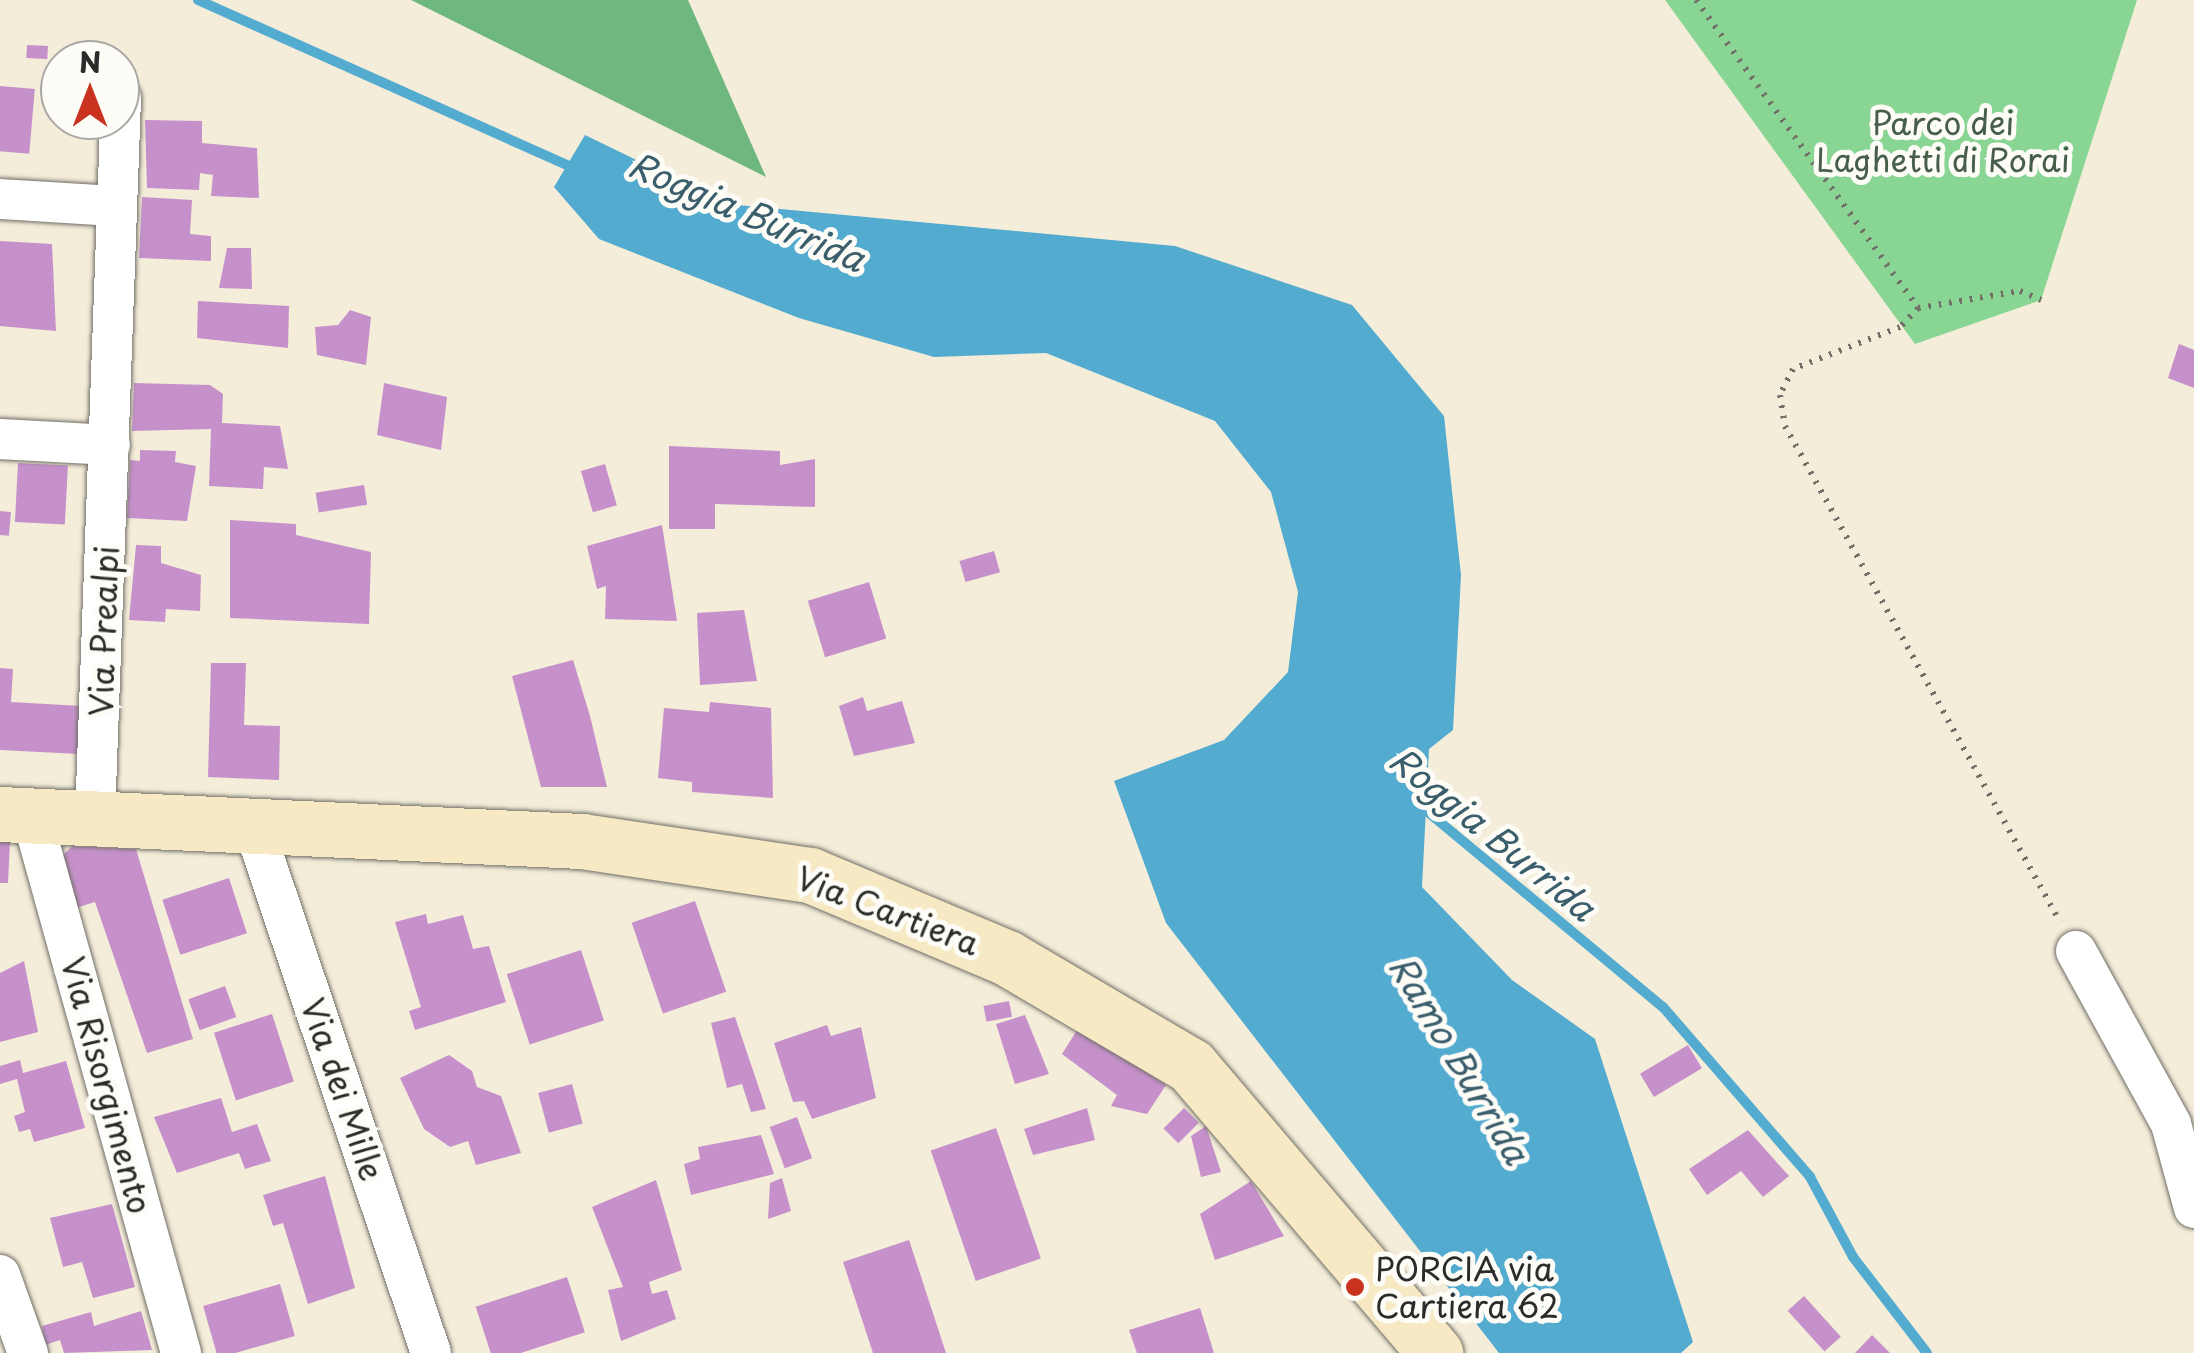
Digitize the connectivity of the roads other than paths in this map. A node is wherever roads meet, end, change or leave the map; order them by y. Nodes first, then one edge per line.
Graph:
1 (119, 140) edge
2 (0, 199) edge
3 (115, 206) junction
4 (0, 439) edge
5 (110, 445) junction
6 (16, 815) edge
7 (95, 818) junction
8 (253, 825) junction
9 (2076, 951) road end
10 (2194, 1208) edge
11 (0, 1275) edge
12 (28, 1353) edge
13 (181, 1353) edge
14 (431, 1353) edge
15 (1435, 1353) edge

1 - 3 street, Via Prealpi
2 - 3 street
3 - 5 street, Via Prealpi
4 - 5 street
5 - 7 street, Via Prealpi
6 - 7 main road, Via Cartiera
6 - 13 street, Via Risorgimento
7 - 8 main road, Via Cartiera
8 - 14 street, Via dei Mille
8 - 15 main road, Via Cartiera
9 - 10 street
11 - 12 street

